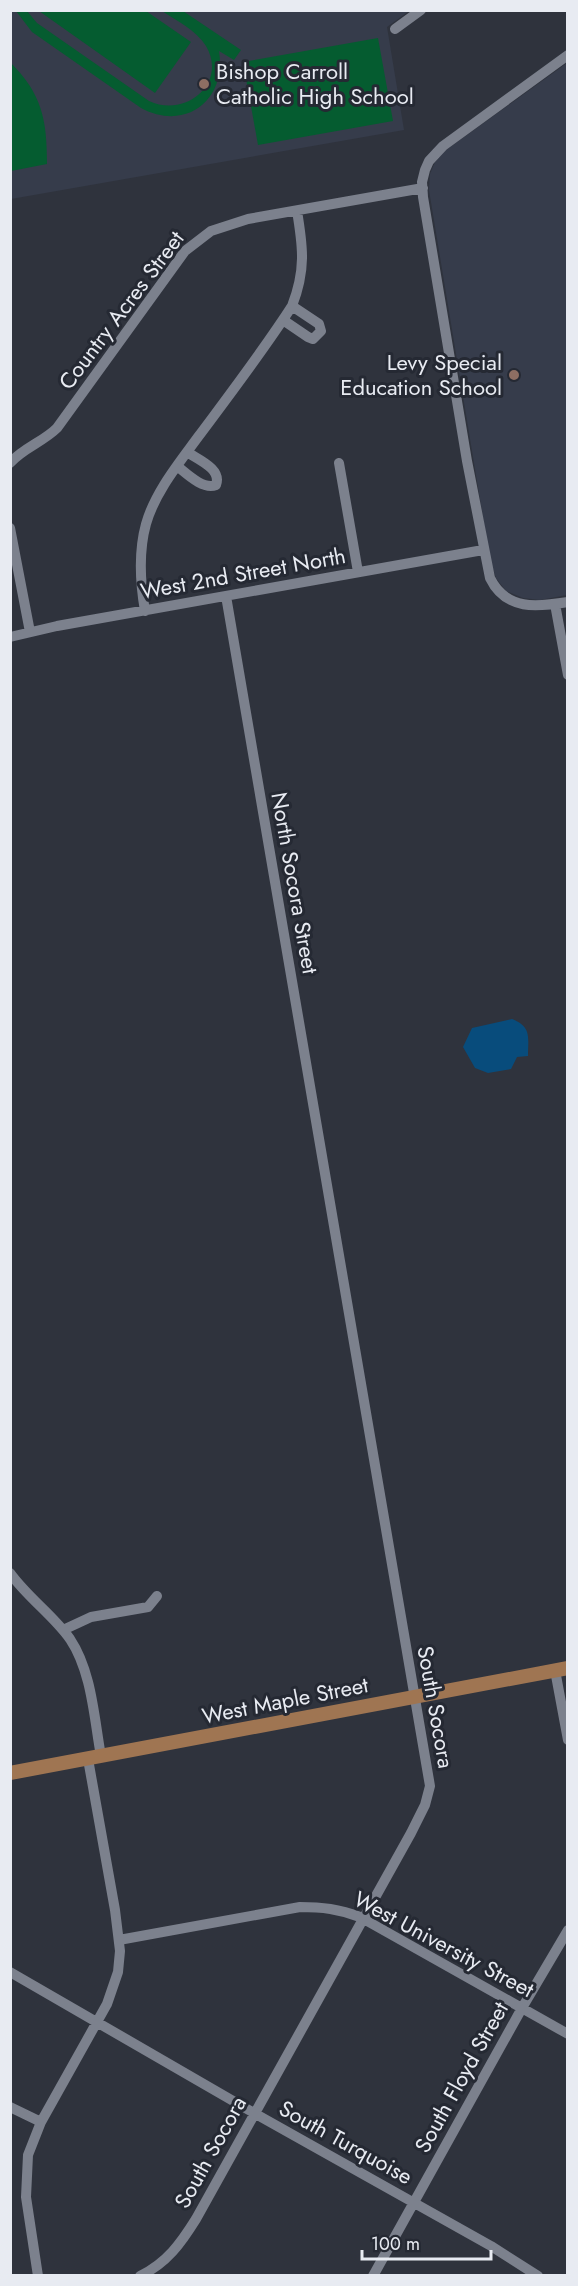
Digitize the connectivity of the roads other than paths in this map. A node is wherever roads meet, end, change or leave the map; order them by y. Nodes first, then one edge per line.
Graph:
1 (422, 10) edge
2 (395, 29) dead end
3 (567, 56) edge
4 (423, 188) junction
5 (297, 211) junction
6 (292, 306) junction
7 (283, 320) junction
8 (188, 452) junction
9 (10, 463) edge
10 (339, 463) dead end
11 (177, 466) junction
12 (10, 528) edge
13 (483, 550) junction
14 (358, 572) junction
15 (226, 596) junction
16 (567, 602) edge
17 (555, 604) junction
18 (145, 611) junction
19 (30, 632) junction
20 (10, 637) edge
21 (567, 675) edge
22 (325, 1176) joint
23 (10, 1574) edge
24 (157, 1596) dead end
25 (63, 1630) junction
26 (561, 1669) edge
27 (414, 1696) junction
28 (567, 1740) edge
29 (94, 1758) junction
30 (10, 1773) edge
31 (363, 1919) junction
32 (567, 1930) edge
33 (119, 1940) junction
34 (10, 1972) edge
35 (522, 2008) junction
36 (96, 2022) junction
37 (567, 2034) edge
38 (10, 2107) edge
39 (254, 2113) junction
40 (41, 2122) junction
41 (413, 2202) junction
42 (38, 2276) edge
43 (140, 2276) edge
44 (373, 2276) edge
45 (538, 2276) edge

1 - 2 street
3 - 4 street
4 - 5 street, Country Acres Street
4 - 13 street
5 - 6 street
5 - 9 street, Country Acres Street
6 - 7 street
6 - 7 street
7 - 8 street
8 - 11 street
8 - 11 street
10 - 14 street
11 - 18 street
12 - 19 street
13 - 14 street, West 2nd Street North
13 - 17 street
14 - 15 street, West 2nd Street North
15 - 18 street, West 2nd Street North
15 - 22 street, North Socora Street
16 - 17 street
17 - 21 street
18 - 19 street, West 2nd Street North
19 - 20 street, West 2nd Street North
22 - 27 street, South Socora
23 - 25 street
24 - 25 street
25 - 29 street
26 - 27 main road, West Maple Street
26 - 28 street
27 - 29 main road, West Maple Street
27 - 31 street, South Socora
29 - 30 main road, West Maple Street
29 - 33 street
31 - 33 street, West University Street
31 - 35 street, West University Street
31 - 39 street, South Socora
32 - 35 street, South Floyd Street
33 - 36 street
34 - 36 street, South Turquoise
35 - 37 street, West University Street
35 - 41 street, South Floyd Street
36 - 39 street, South Turquoise
36 - 40 street
38 - 40 street
39 - 41 street, South Turquoise
39 - 43 street, South Socora
40 - 42 street
41 - 44 street, South Floyd Street
41 - 45 street, South Turquoise

